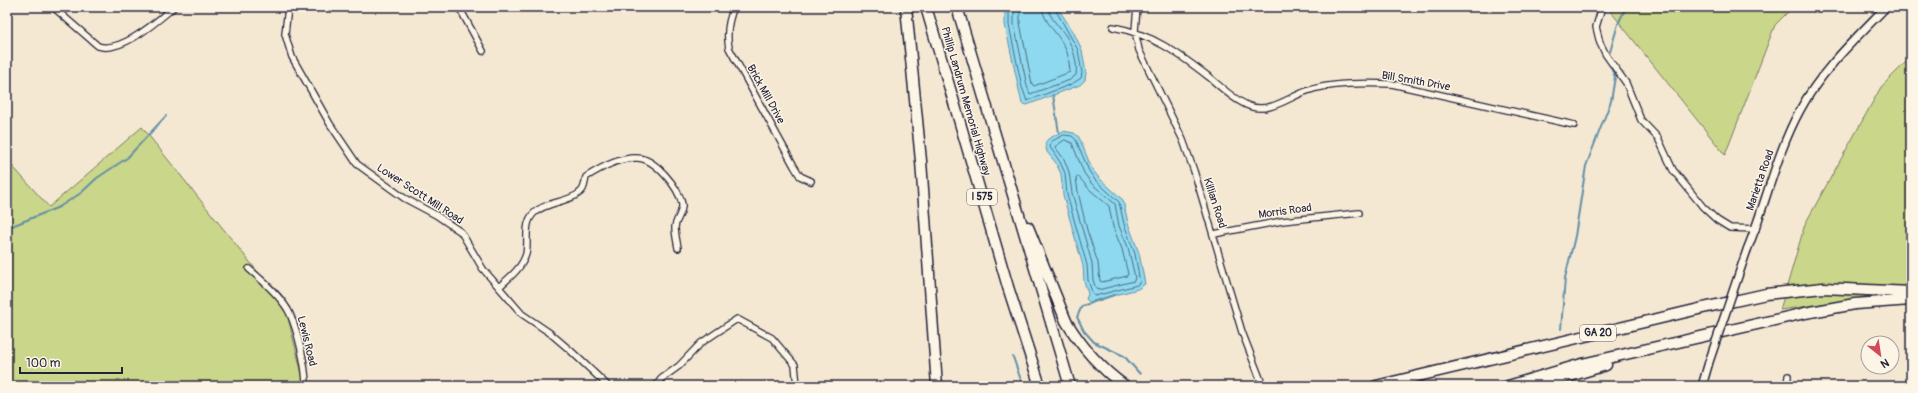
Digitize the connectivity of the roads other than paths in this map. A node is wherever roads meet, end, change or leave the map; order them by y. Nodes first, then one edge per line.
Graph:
1 (53, 7) edge
2 (174, 7) edge
3 (288, 7) edge
4 (459, 7) edge
5 (734, 7) edge
6 (906, 7) edge
7 (926, 7) edge
8 (957, 7) edge
9 (1138, 7) edge
10 (1602, 7) edge
11 (1886, 7) edge
12 (1113, 27) dead end
13 (1135, 31) junction
14 (483, 51) dead end
15 (1574, 125) dead end
16 (1006, 173) junction
17 (811, 181) dead end
18 (1359, 213) dead end
19 (1756, 229) junction
20 (1214, 234) junction
21 (678, 248) dead end
22 (249, 269) dead end
23 (499, 287) junction
24 (1911, 292) edge
25 (1911, 300) edge
26 (1694, 338) junction
27 (935, 356) junction
28 (1788, 376) dead end
29 (306, 386) edge
30 (608, 386) edge
31 (656, 386) edge
32 (797, 386) edge
33 (937, 386) edge
34 (944, 386) edge
35 (1040, 386) edge
36 (1070, 386) edge
37 (1125, 386) edge
38 (1263, 386) edge
39 (1376, 386) edge
40 (1508, 386) edge
41 (1537, 386) edge
42 (1702, 386) edge
43 (1787, 386) edge

1 - 2 street
3 - 23 street, Lower Scott Mill Road
4 - 14 street
5 - 17 street, Brick Mill Drive
6 - 27 highway
7 - 35 highway, Phillip Landrum Memorial Highway / I 575
8 - 16 highway, Phillip Landrum Memorial Highway / I 575
9 - 13 street, Killian Road
10 - 19 street
11 - 19 street, Marietta Road
12 - 13 street
13 - 15 street, Bill Smith Drive
13 - 20 street, Killian Road
16 - 36 highway, Phillip Landrum Memorial Highway / I 575
16 - 37 highway
18 - 20 street, Morris Road
19 - 42 street, Marietta Road, bridge
20 - 38 street, Killian Road
21 - 23 street
22 - 29 street, Lewis Road
23 - 30 street, Lower Scott Mill Road
24 - 39 highway, GA 20
25 - 26 highway
26 - 40 highway
26 - 41 highway
27 - 33 highway
27 - 34 highway
28 - 43 street
31 - 32 street

